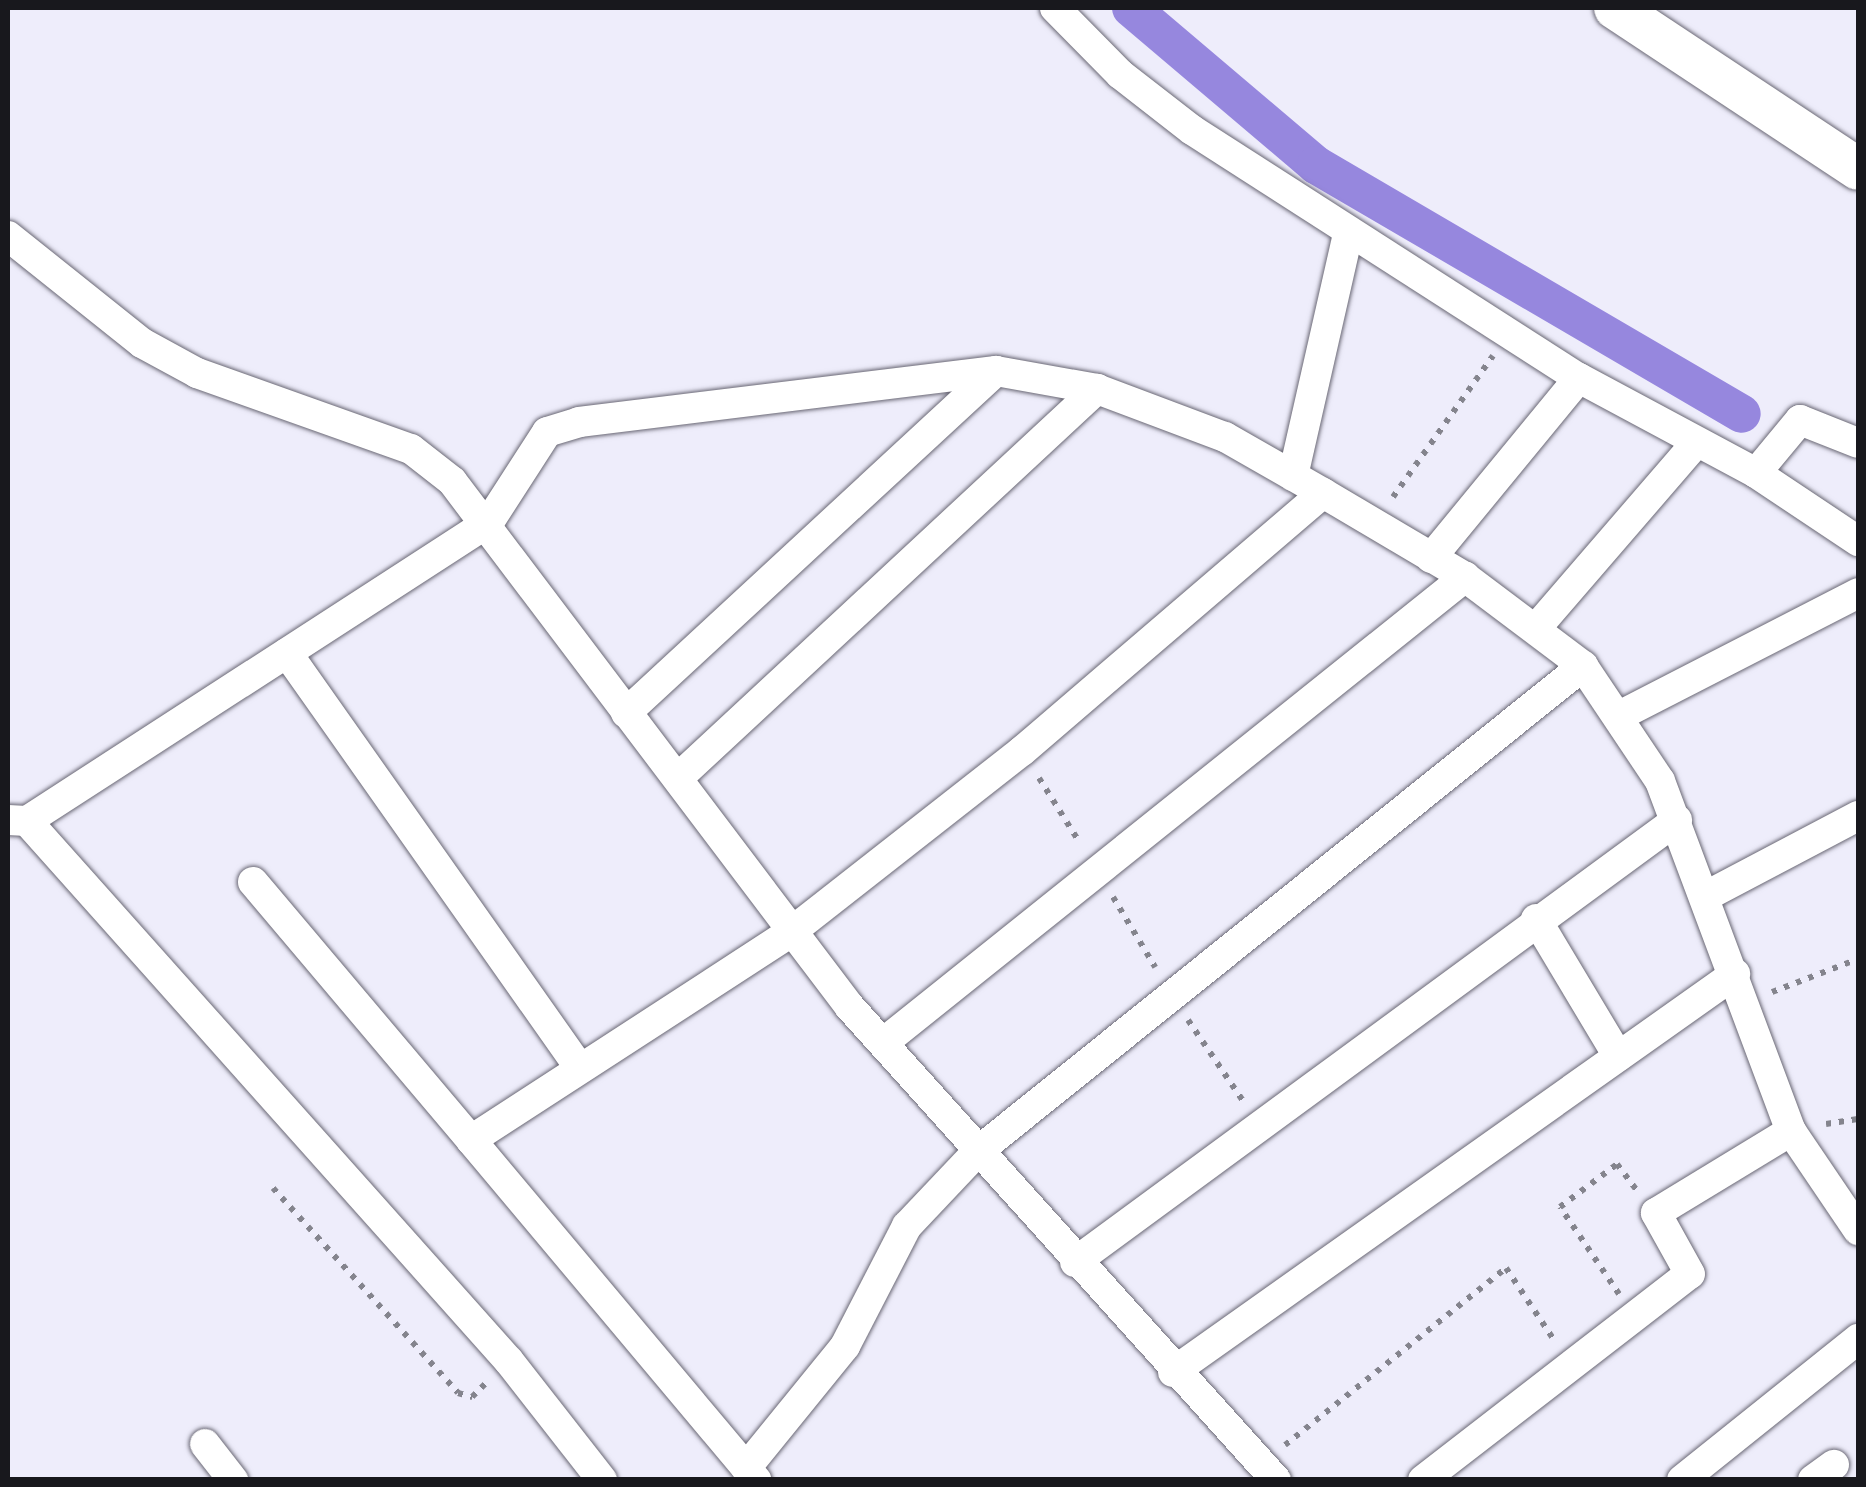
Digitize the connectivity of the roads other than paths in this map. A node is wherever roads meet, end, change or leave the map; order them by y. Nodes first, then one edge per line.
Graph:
1 (1055, 8) edge
2 (1615, 8) edge
3 (1858, 168) edge
4 (1348, 233) junction
5 (8, 236) edge
6 (996, 371) junction
7 (1579, 378) junction
8 (1097, 389) junction
9 (1697, 442) junction
10 (1858, 444) edge
11 (1756, 473) junction
12 (1294, 476) junction
13 (1323, 493) junction
14 (489, 522) junction
15 (1858, 541) edge
16 (1431, 558) junction
17 (1465, 578) junction
18 (1858, 593) edge
19 (1538, 626) junction
20 (287, 653) junction
21 (1583, 666) junction
22 (626, 713) junction
23 (1618, 716) junction
24 (678, 778) junction
25 (1858, 816) edge
26 (1677, 820) junction
27 (17, 821) edge
28 (253, 882) dead end
29 (1708, 895) junction
30 (1536, 918) junction
31 (791, 932) junction
32 (1739, 989) junction
33 (883, 1044) junction
34 (1618, 1056) junction
35 (579, 1067) junction
36 (1790, 1131) junction
37 (471, 1140) junction
38 (977, 1152) junction
39 (1857, 1226) edge
40 (1076, 1262) junction
41 (1858, 1339) edge
42 (1174, 1372) junction
43 (205, 1444) dead end
44 (751, 1474) edge
45 (1259, 1475) edge
46 (233, 1480) edge
47 (602, 1480) edge
48 (1423, 1480) edge
49 (1682, 1480) edge

1 - 4 street
2 - 3 main road
4 - 7 street
4 - 12 street
5 - 14 street
6 - 8 street
6 - 14 street
6 - 22 street
7 - 9 street
7 - 16 street
8 - 12 street
8 - 24 street
9 - 11 street
9 - 19 street
10 - 11 street
11 - 15 street
12 - 13 street
13 - 16 street
13 - 31 street
14 - 20 street
14 - 22 street
16 - 17 street
17 - 19 street
17 - 33 street
18 - 23 street
19 - 21 street
20 - 27 street
20 - 35 street
21 - 23 street
21 - 38 street
22 - 24 street
23 - 26 street
24 - 31 street
25 - 29 street
26 - 29 street
26 - 30 street
27 - 47 street
28 - 37 street
29 - 32 street
30 - 34 street
30 - 40 street
31 - 33 street
31 - 35 street
32 - 34 street
32 - 36 street
33 - 38 street
34 - 42 street
35 - 37 street
36 - 39 street
36 - 48 street
37 - 44 street
38 - 40 street
38 - 44 street
40 - 42 street
41 - 49 street
42 - 45 street
43 - 46 street

